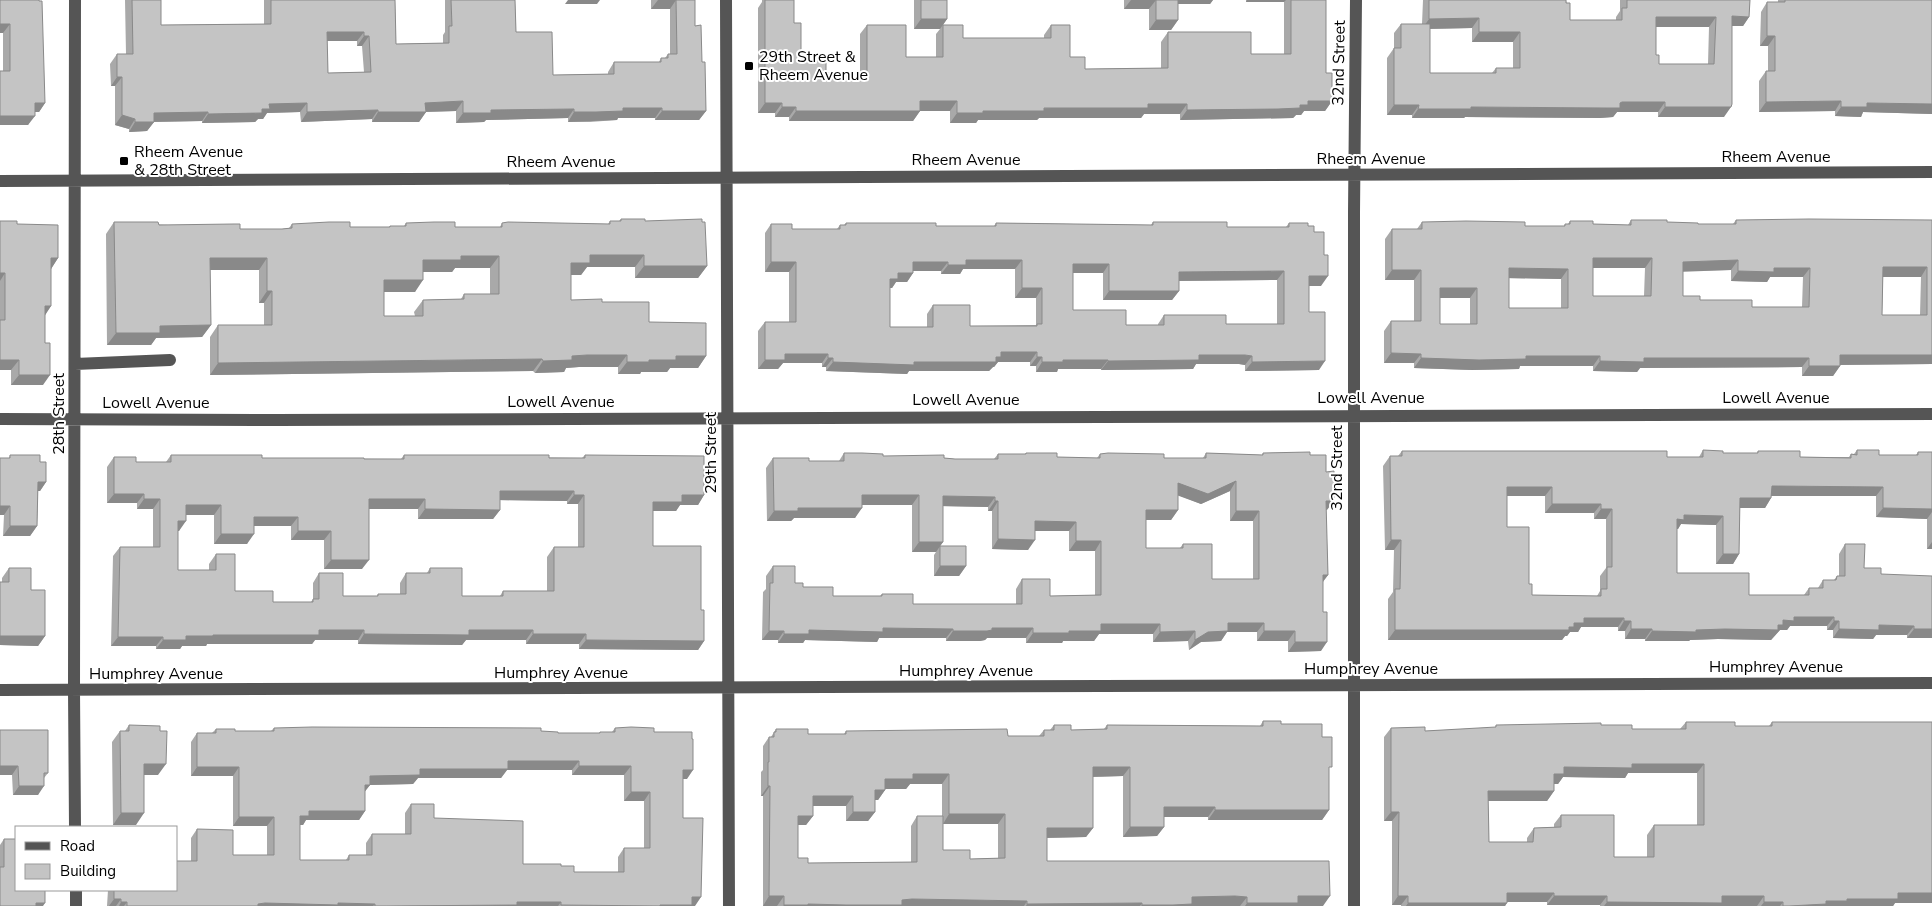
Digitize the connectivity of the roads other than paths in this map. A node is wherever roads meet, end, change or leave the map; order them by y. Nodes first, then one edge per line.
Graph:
1 (75, 0) edge
2 (726, 0) edge
3 (1356, 0) edge
4 (1932, 172) edge
5 (1354, 175) junction
6 (726, 178) junction
7 (75, 180) junction
8 (0, 181) edge
9 (170, 360) dead end
10 (75, 364) junction
11 (1932, 414) edge
12 (1353, 415) junction
13 (0, 418) edge
14 (75, 418) junction
15 (728, 418) junction
16 (1932, 683) edge
17 (1353, 685) junction
18 (728, 689) junction
19 (0, 690) edge
20 (74, 690) junction
21 (75, 826) edge
22 (76, 891) edge
23 (76, 906) edge
24 (729, 906) edge
25 (1354, 906) edge

1 - 7 street, 28th Street
2 - 6 street, 29th Street
3 - 5 street, 32nd Street
4 - 5 street, Rheem Avenue
5 - 6 street, Rheem Avenue
5 - 12 street, 32nd Street
6 - 7 street, Rheem Avenue
6 - 15 street, 29th Street
7 - 8 street, Rheem Avenue
7 - 10 street, 28th Street
9 - 10 street
10 - 14 street, 28th Street
11 - 12 street, Lowell Avenue
12 - 15 street, Lowell Avenue
12 - 17 street, 32nd Street
13 - 14 street, Lowell Avenue
14 - 15 street, Lowell Avenue
14 - 20 street, 28th Street
15 - 18 street, 29th Street
16 - 17 street, Humphrey Avenue
17 - 18 street, Humphrey Avenue
17 - 25 street, 32nd Street
18 - 20 street, Humphrey Avenue
18 - 24 street, 29th Street
19 - 20 street, Humphrey Avenue
20 - 21 street, 28th Street
22 - 23 street

